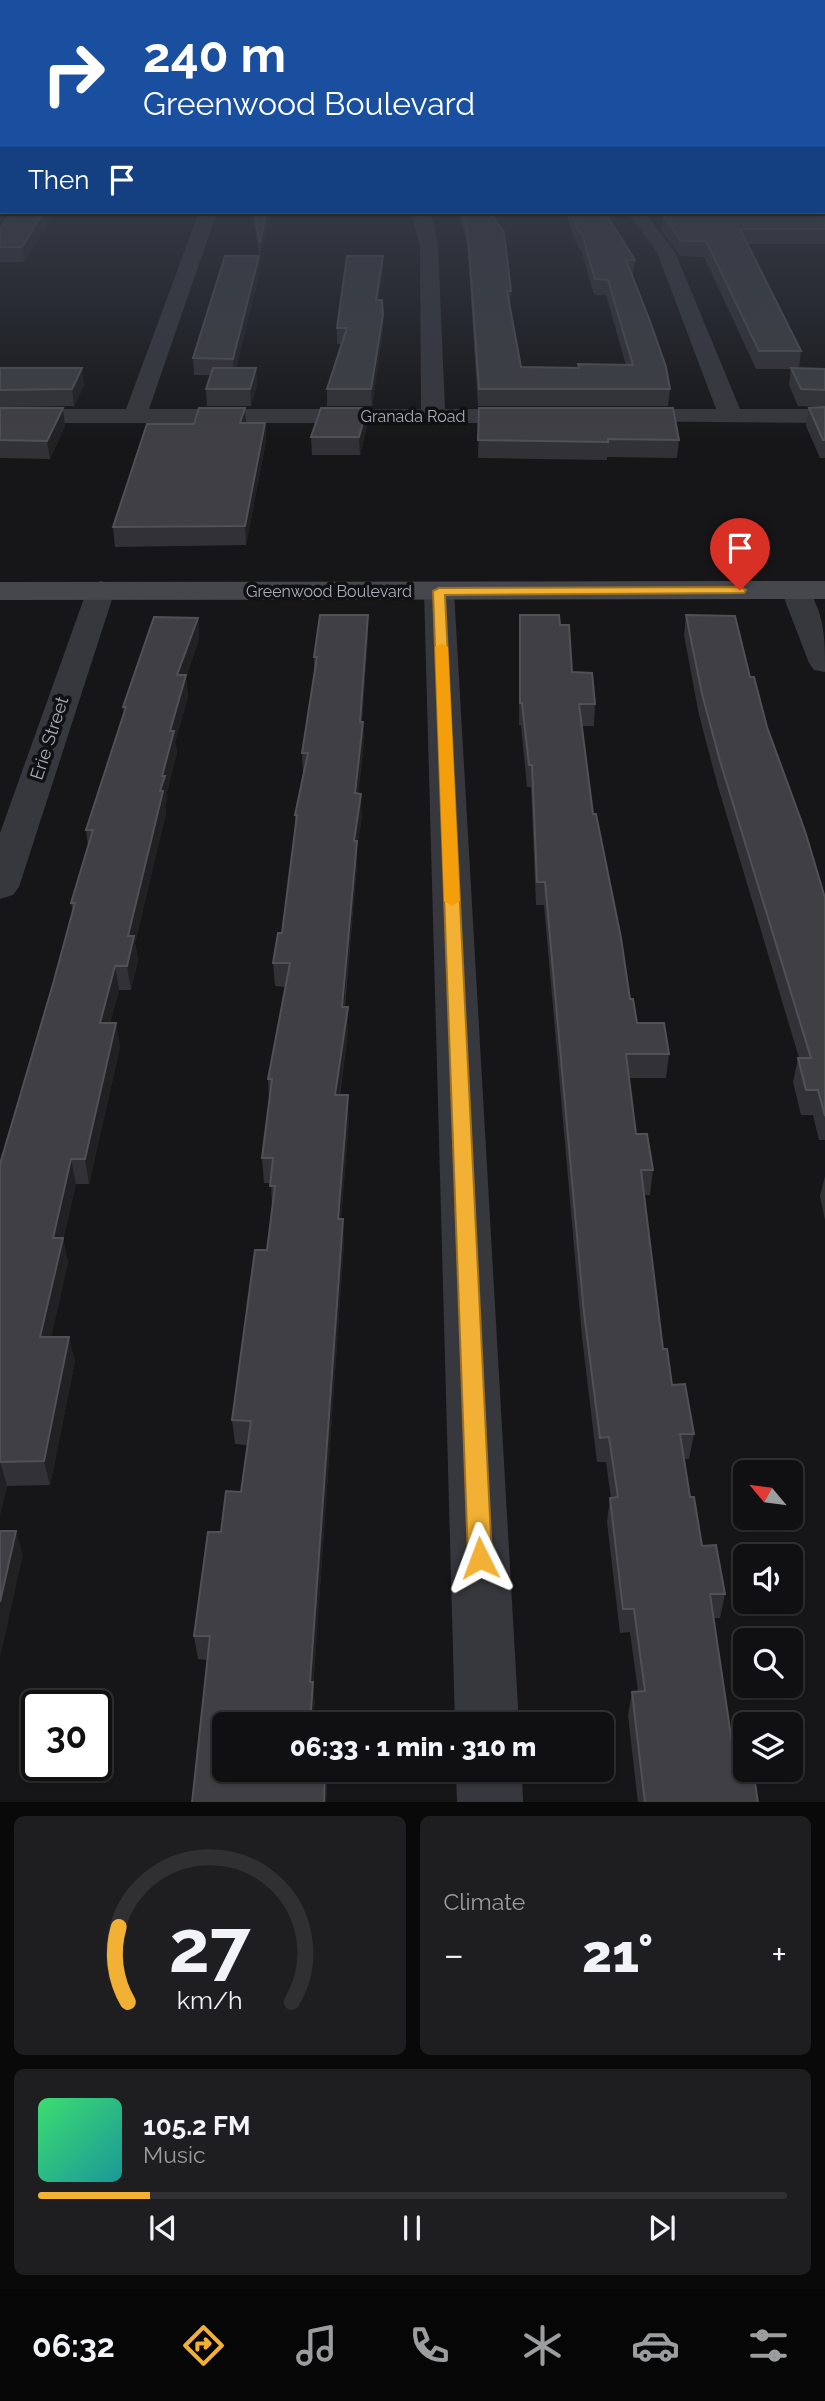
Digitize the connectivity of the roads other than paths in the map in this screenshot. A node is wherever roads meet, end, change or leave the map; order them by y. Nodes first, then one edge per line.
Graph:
1 (186, 273) edge
2 (429, 273) edge
3 (674, 273) edge
4 (0, 416) edge
5 (135, 416) junction
6 (432, 416) junction
7 (555, 416) edge
8 (595, 416) edge
9 (731, 416) junction
10 (825, 416) edge
11 (101, 590) junction
12 (795, 590) junction
13 (825, 590) edge
14 (0, 591) edge
15 (439, 591) junction
16 (825, 663) edge
17 (0, 887) edge
18 (486, 1712) edge
19 (489, 1782) edge
20 (490, 1802) edge

1 - 5 street
2 - 6 street
3 - 9 street
4 - 5 street, Granada Road
5 - 6 street, Granada Road
6 - 7 street, Granada Road
8 - 9 street
9 - 10 street
11 - 14 street, Greenwood Boulevard
11 - 15 street, Greenwood Boulevard
11 - 17 street, Erie Street
12 - 13 street, Greenwood Boulevard
12 - 15 street, Greenwood Boulevard
12 - 16 street
15 - 18 street
19 - 20 street

